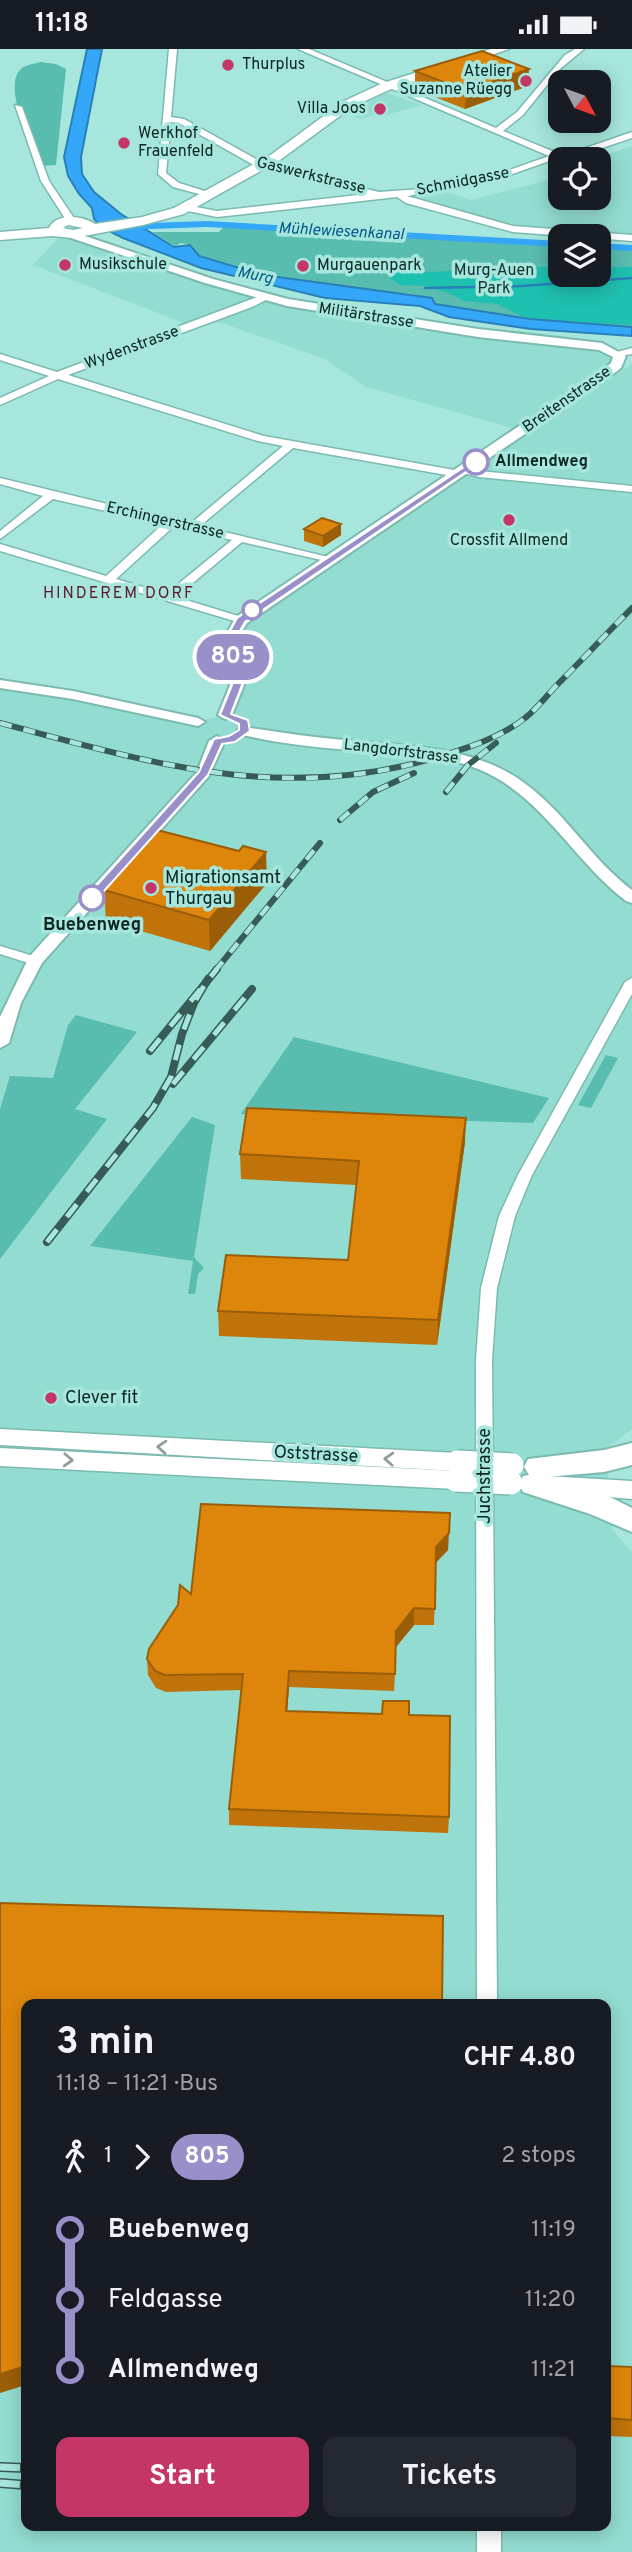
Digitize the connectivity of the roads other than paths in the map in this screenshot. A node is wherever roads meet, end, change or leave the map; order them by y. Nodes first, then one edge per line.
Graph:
1 (173, 49) edge
2 (302, 49) edge
3 (503, 49) edge
4 (580, 49) edge
5 (387, 86) junction
6 (18, 107) dead end
7 (168, 119) junction
8 (497, 131) junction
9 (632, 135) edge
10 (596, 147) edge
11 (548, 153) edge
12 (548, 159) edge
13 (268, 168) junction
14 (210, 194) junction
15 (379, 195) junction
16 (400, 195) junction
17 (186, 208) junction
18 (89, 227) junction
19 (64, 228) junction
20 (548, 231) edge
21 (0, 235) edge
22 (611, 237) edge
23 (632, 238) edge
24 (106, 247) junction
25 (265, 297) junction
26 (632, 351) edge
27 (618, 353) junction
28 (0, 356) edge
29 (58, 375) junction
30 (0, 402) edge
31 (291, 446) junction
32 (461, 472) junction
33 (0, 481) edge
34 (632, 489) edge
35 (51, 495) junction
36 (172, 522) junction
37 (193, 527) junction
38 (0, 536) edge
39 (241, 538) junction
40 (0, 547) edge
41 (330, 559) junction
42 (108, 579) junction
43 (169, 597) junction
44 (241, 620) junction
45 (0, 684) edge
46 (225, 715) junction
47 (198, 722) junction
48 (244, 731) junction
49 (218, 741) junction
50 (632, 898) edge
51 (0, 950) edge
52 (35, 961) junction
53 (632, 982) edge
54 (0, 1043) edge
55 (0, 1437) edge
56 (632, 1454) edge
57 (0, 1457) edge
58 (456, 1471) junction
59 (524, 1475) junction
60 (632, 1475) edge
61 (632, 1490) edge
62 (632, 1521) edge
63 (487, 1999) edge
64 (489, 2531) edge
65 (489, 2552) edge

1 - 7 street
2 - 5 street, Schmidgasse
3 - 5 main road
4 - 8 street
5 - 8 street, Schmidgasse
5 - 13 main road
6 - 19 street
7 - 13 street, Gaswerkstrasse
7 - 14 street
8 - 11 street, Schmidgasse
9 - 10 street
12 - 16 street, Schmidgasse
13 - 14 main road
13 - 15 street, Gaswerkstrasse
14 - 17 main road
15 - 16 street, Schmidgasse
15 - 17 street, Schmidgasse
16 - 20 street
17 - 18 main road
18 - 19 main road
18 - 24 street, Militärstrasse
19 - 21 main road
19 - 24 street, Militärstrasse
22 - 23 street
24 - 25 street, Militärstrasse
25 - 27 street, Militärstrasse
25 - 29 street, Wydenstrasse
26 - 27 street, Militärstrasse
27 - 32 street, Breitenstrasse
28 - 29 street
29 - 30 street, Wydenstrasse
29 - 31 street
31 - 32 street
31 - 37 street
32 - 34 street
32 - 41 street, Breitenstrasse
33 - 35 street, Erchingerstrasse
35 - 36 street, Erchingerstrasse
35 - 38 street
36 - 37 street, Erchingerstrasse
36 - 42 street
37 - 39 street, Erchingerstrasse
39 - 41 street, Erchingerstrasse
39 - 43 street
40 - 42 street
41 - 44 street, Breitenstrasse
42 - 43 street
43 - 44 street
44 - 46 street
45 - 47 street
46 - 47 street
46 - 48 street
47 - 49 street
48 - 49 street
48 - 50 street, Langdorfstrasse
49 - 52 street
51 - 52 street
52 - 54 street
53 - 63 street, Juchstrasse
58 -> 55 main road, Oststrasse
56 - 59 highway
57 -> 58 main road, Oststrasse
58 - 59 main road, Oststrasse, bridge
59 - 60 main road, Oststrasse
59 - 61 main road, Oststrasse
59 - 62 highway
64 - 65 street

